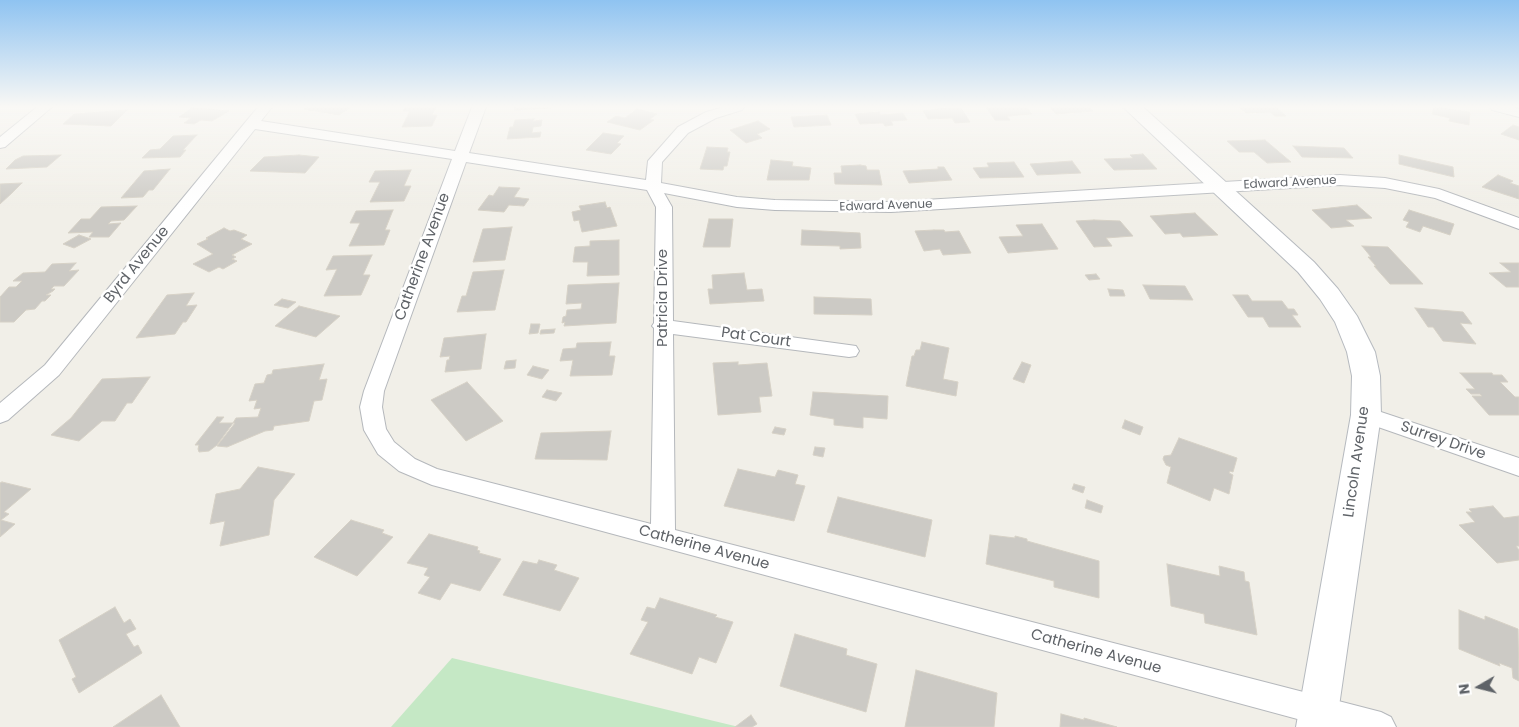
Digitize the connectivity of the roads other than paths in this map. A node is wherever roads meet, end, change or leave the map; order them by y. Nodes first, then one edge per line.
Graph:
1 (237, 141) edge
2 (362, 141) edge
3 (467, 141) edge
4 (673, 141) edge
5 (1169, 141) edge
6 (461, 156) junction
7 (653, 186) junction
8 (1219, 187) junction
9 (1519, 224) edge
10 (662, 326) junction
11 (849, 351) dead end
12 (0, 415) edge
13 (1366, 415) junction
14 (1519, 467) edge
15 (663, 537) junction
16 (1317, 719) edge
17 (1381, 727) edge

1 - 12 street, Byrd Avenue
2 - 6 street, Edward Avenue
3 - 6 street, Catherine Avenue
4 - 7 street
5 - 8 street, Lincoln Avenue
6 - 7 street, Edward Avenue
6 - 15 street, Catherine Avenue
7 - 8 street, Edward Avenue
7 - 10 street, Patricia Drive
8 - 9 street, Edward Avenue
8 - 13 street, Lincoln Avenue
10 - 11 street, Pat Court
10 - 15 street, Patricia Drive
13 - 14 street, Surrey Drive
13 - 16 street, Lincoln Avenue
15 - 16 street, Catherine Avenue
16 - 17 street, Catherine Avenue

